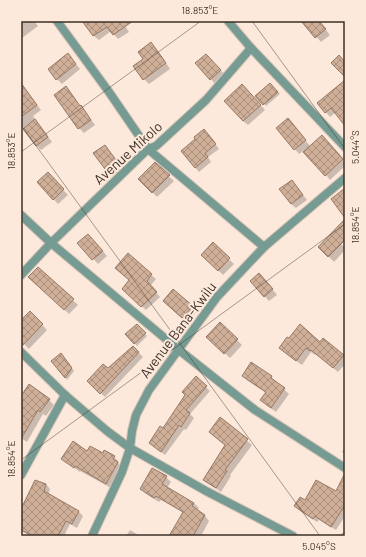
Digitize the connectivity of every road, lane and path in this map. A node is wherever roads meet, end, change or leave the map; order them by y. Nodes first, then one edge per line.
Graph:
1 (57, 21) edge
2 (228, 21) edge
3 (251, 48) junction
4 (345, 147) edge
5 (148, 149) junction
6 (345, 178) edge
7 (21, 215) edge
8 (51, 243) junction
9 (264, 247) junction
10 (21, 276) edge
11 (179, 350) junction
12 (21, 352) edge
13 (65, 395) junction
14 (130, 448) junction
15 (345, 468) edge
16 (21, 475) edge
17 (92, 536) edge
18 (293, 536) edge

1 - 5 street
2 - 3 street
3 - 4 street
3 - 5 street, Avenue Mikolo
5 - 8 street, Avenue Mikolo
5 - 9 street
6 - 9 street, Avenue Bana-Kwilu
7 - 8 street
8 - 10 street, Avenue Mikolo
8 - 11 street
9 - 11 street, Avenue Bana-Kwilu
11 - 14 street, Avenue Bana-Kwilu
11 - 15 street
12 - 13 street
13 - 14 street
13 - 16 street
14 - 17 street, Avenue Bana-Kwilu
14 - 18 street

